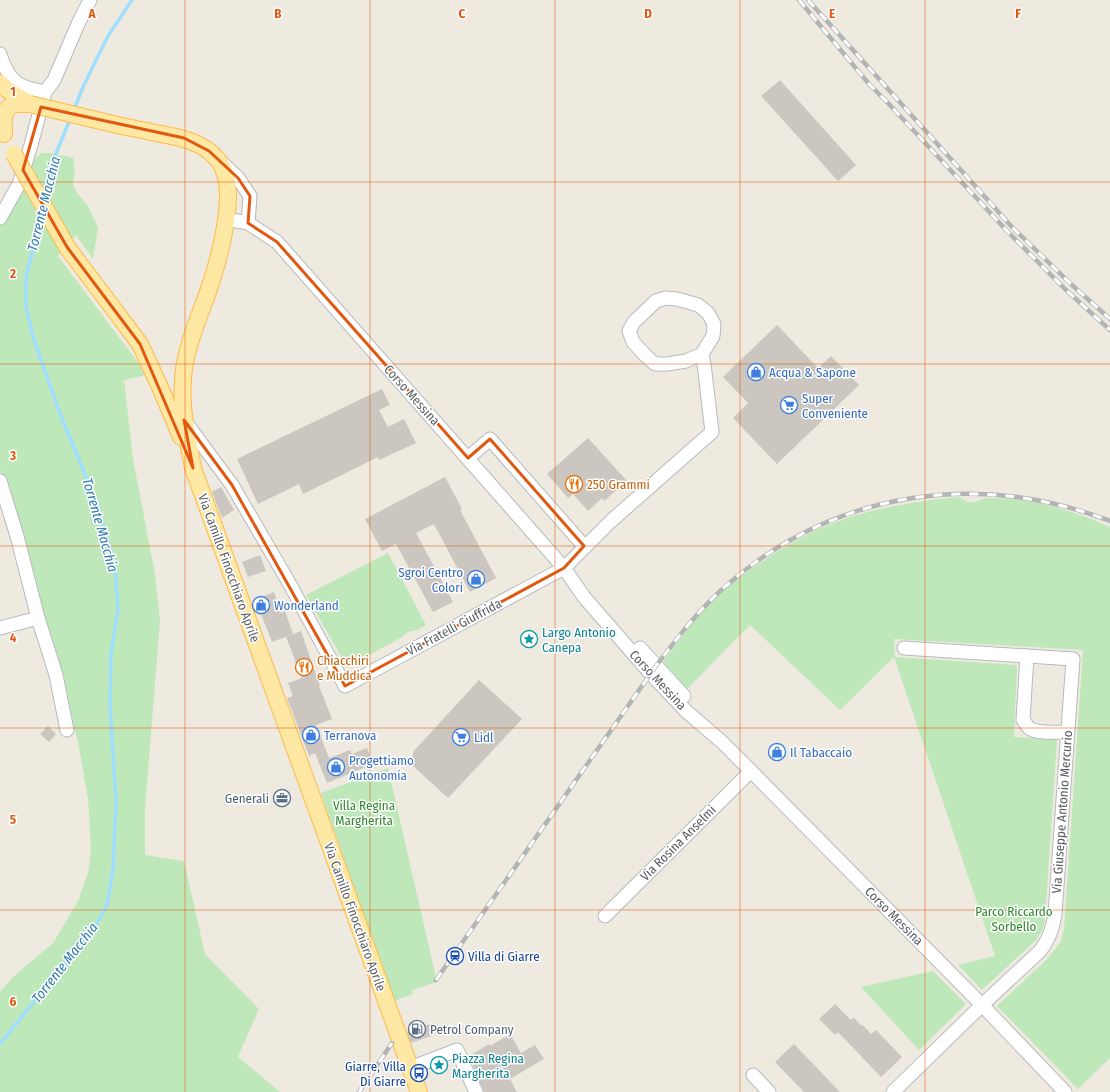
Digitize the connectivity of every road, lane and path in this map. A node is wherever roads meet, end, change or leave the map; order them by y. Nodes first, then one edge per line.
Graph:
1 (90, 0) edge
2 (0, 54) edge
3 (0, 83) edge
4 (45, 92) junction
5 (30, 104) junction
6 (2, 130) edge
7 (218, 160) junction
8 (0, 218) edge
9 (226, 219) junction
10 (248, 223) junction
11 (140, 344) junction
12 (702, 354) junction
13 (184, 369) junction
14 (184, 420) junction
15 (468, 458) junction
16 (193, 468) junction
17 (0, 481) edge
18 (584, 546) junction
19 (566, 572) junction
20 (38, 618) junction
21 (0, 628) edge
22 (904, 648) dead end
23 (1027, 656) junction
24 (67, 730) dead end
25 (1067, 732) junction
26 (751, 771) junction
27 (605, 916) dead end
28 (982, 1005) junction
29 (410, 1068) junction
30 (753, 1075) dead end
31 (419, 1092) edge
32 (476, 1092) edge
33 (769, 1092) edge
34 (894, 1092) edge
35 (1065, 1092) edge

1 - 4 street
2 - 4 street
3 - 5 main road
4 - 8 street
5 - 6 main road
5 - 7 main road, Via Camillo Finocchiaro Aprile, bridge
6 - 11 main road, bridge
7 - 9 main road, Via Camillo Finocchiaro Aprile
7 - 10 street
9 - 10 street
9 - 13 main road, Via Camillo Finocchiaro Aprile
10 - 15 street, Corso Messina
11 - 13 main road
11 - 16 main road
12 - 12 street
12 - 18 street, Via Fratelli Giuffrida
13 - 14 main road, Via Camillo Finocchiaro Aprile
14 - 16 main road, Via Camillo Finocchiaro Aprile
14 - 19 street, Via Fratelli Giuffrida
15 - 18 street
15 - 19 street, Corso Messina
16 - 29 main road, Via Camillo Finocchiaro Aprile
17 - 20 street
18 - 19 street, Via Fratelli Giuffrida
19 - 26 street, Corso Messina
20 - 21 street
20 - 24 street
22 - 23 street, Via Giuseppe Antonio Mercurio
23 - 25 street
23 - 25 street, Via Giuseppe Antonio Mercurio
25 - 28 street, Via Giuseppe Antonio Mercurio
26 - 27 street, Via Rosina Anselmi
26 - 28 street, Corso Messina
28 - 34 street, Via Giuseppe Antonio Mercurio
28 - 35 street, Corso Messina
29 - 31 main road, Via Camillo Finocchiaro Aprile
29 - 32 street
30 - 33 street

